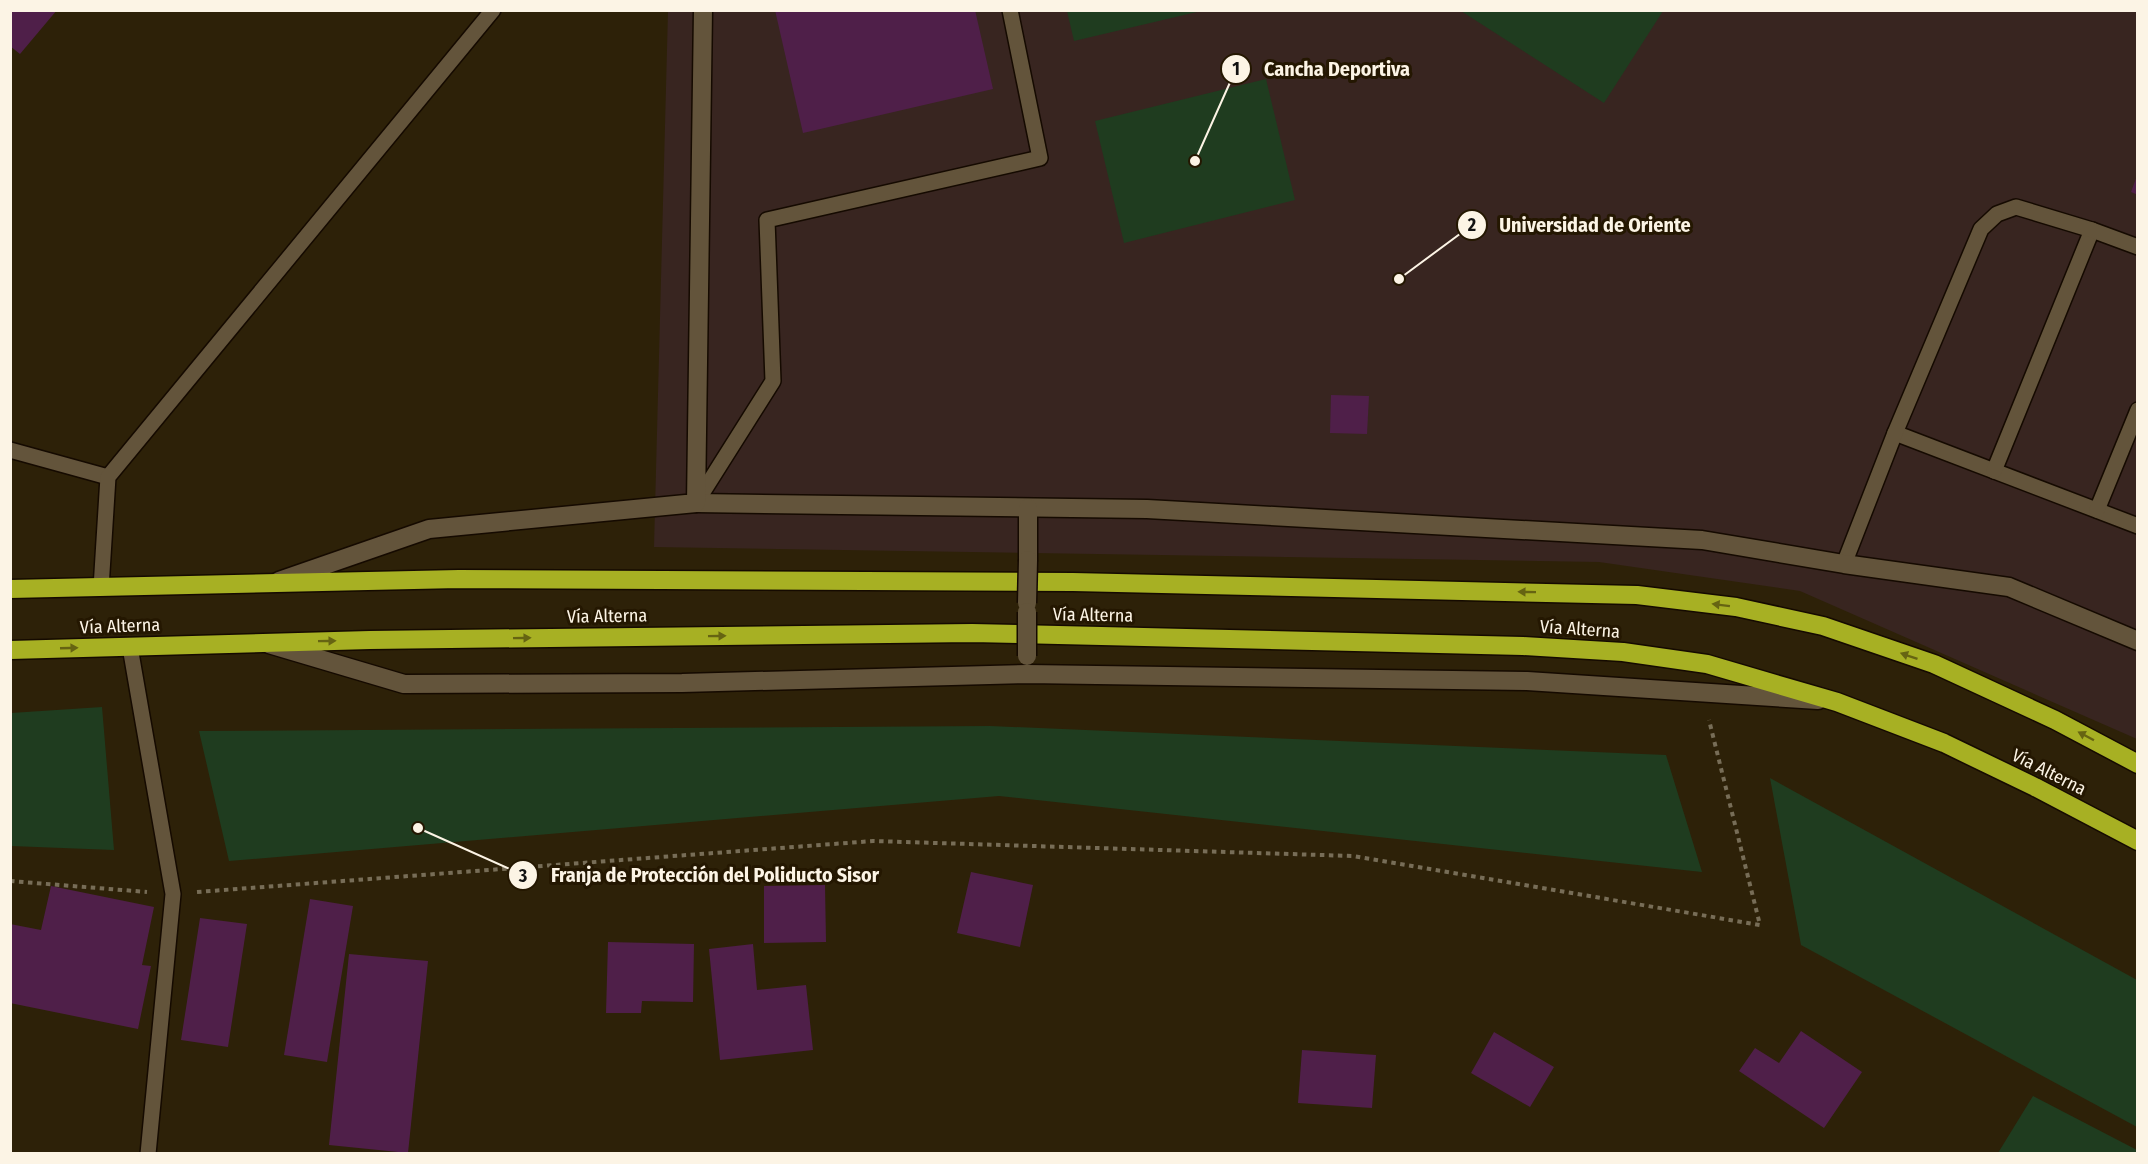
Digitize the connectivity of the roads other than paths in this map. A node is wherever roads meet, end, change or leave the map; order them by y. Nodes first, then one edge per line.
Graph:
1 (493, 10) edge
2 (703, 10) edge
3 (1010, 10) edge
4 (2092, 230) junction
5 (2138, 247) edge
6 (2138, 410) edge
7 (1895, 433) junction
8 (10, 450) edge
9 (1994, 471) junction
10 (108, 477) junction
11 (696, 503) junction
12 (1028, 508) junction
13 (2097, 510) junction
14 (2138, 526) edge
15 (1844, 564) junction
16 (270, 584) junction
17 (101, 588) junction
18 (10, 590) edge
19 (2138, 641) edge
20 (264, 643) junction
21 (130, 647) junction
22 (10, 650) edge
23 (1027, 665) junction
24 (1837, 702) junction
25 (2138, 764) edge
26 (2138, 841) edge
27 (148, 1154) edge

1 - 10 lane
2 - 11 street
3 - 11 lane
4 - 5 lane
4 - 7 lane
4 - 9 lane
6 - 13 lane
7 - 9 lane
7 - 15 lane
8 - 10 lane
9 - 13 lane
10 - 17 lane
11 - 12 street
11 - 16 street
12 - 15 street
12 - 23 street, bridge
13 - 14 lane
15 - 19 street
16 - 17 highway, Vía Alterna
25 -> 16 highway, Vía Alterna
17 - 18 highway, Vía Alterna
20 - 21 highway, Vía Alterna
20 - 23 street
20 -> 24 highway, Vía Alterna
22 -> 21 highway, Vía Alterna
21 - 27 lane
23 - 24 street
24 - 26 highway, Vía Alterna

